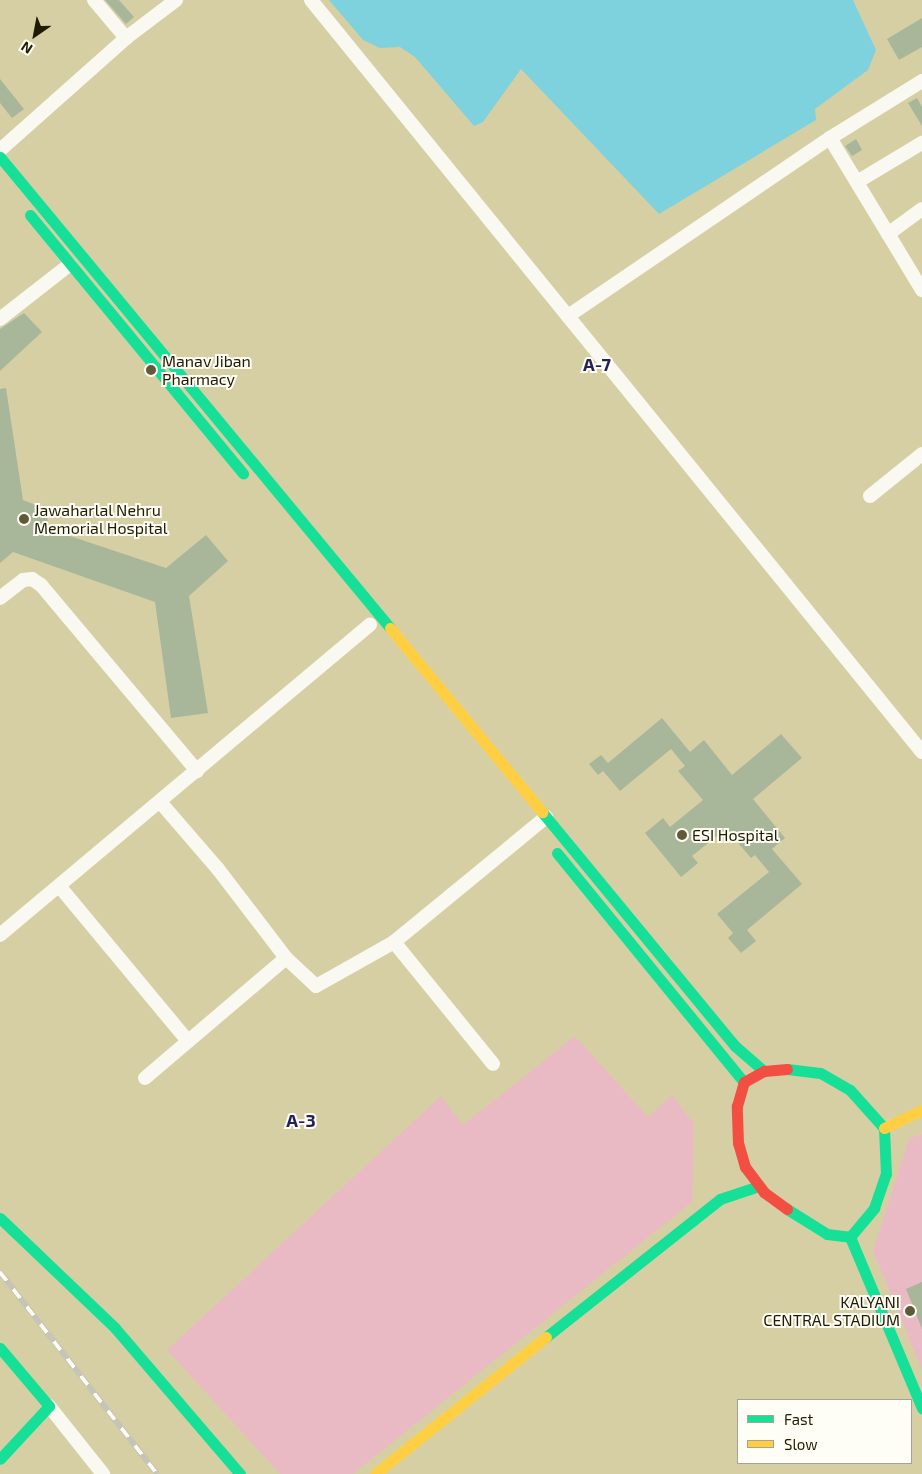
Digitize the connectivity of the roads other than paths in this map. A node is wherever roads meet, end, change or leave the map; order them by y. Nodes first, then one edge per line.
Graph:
1 (94, 0) edge
2 (176, 0) edge
3 (311, 0) edge
4 (126, 38) junction
5 (922, 81) edge
6 (830, 138) junction
7 (922, 143) edge
8 (0, 150) edge
9 (0, 157) edge
10 (0, 175) edge
11 (856, 182) junction
12 (922, 209) edge
13 (888, 234) junction
14 (68, 265) junction
15 (922, 290) edge
16 (568, 316) junction
17 (0, 319) edge
18 (922, 454) edge
19 (248, 480) dead end
20 (870, 496) dead end
21 (0, 598) edge
22 (370, 625) dead end
23 (922, 752) edge
24 (197, 771) junction
25 (161, 803) junction
26 (546, 817) junction
27 (537, 830) junction
28 (60, 887) junction
29 (0, 935) edge
30 (394, 942) junction
31 (286, 958) junction
32 (188, 1042) junction
33 (493, 1064) dead end
34 (764, 1071) junction
35 (145, 1078) dead end
36 (744, 1082) junction
37 (922, 1110) edge
38 (884, 1128) junction
39 (745, 1167) junction
40 (759, 1186) junction
41 (720, 1199) junction
42 (0, 1218) edge
43 (850, 1237) junction
44 (0, 1348) edge
45 (48, 1406) junction
46 (922, 1408) edge
47 (0, 1459) edge
48 (103, 1474) edge
49 (240, 1474) edge
50 (375, 1474) edge

1 - 4 street
2 - 4 street
3 - 16 street
4 - 8 street
5 - 6 street
6 - 11 street
6 - 16 street
7 - 11 street
9 - 26 main road
10 - 14 main road
11 - 13 street
12 - 13 street
13 - 15 street
14 - 17 street
14 - 19 main road
16 - 23 street
18 - 20 street
21 - 24 street
22 - 24 street
24 - 25 street
25 - 28 street
25 - 31 street
26 - 27 street
26 - 34 main road
27 - 30 street
27 - 36 main road
28 - 29 street
28 - 32 street
30 - 31 street
30 - 33 street
31 - 32 street
32 - 35 street
34 - 36 main road
34 - 38 main road
36 - 39 main road
37 - 38 main road
38 - 43 main road
39 - 40 main road
39 - 41 main road
40 - 41 main road
40 - 43 main road
41 - 50 main road
42 - 49 main road
43 - 46 main road
44 - 45 main road
45 - 47 main road
45 - 48 street

